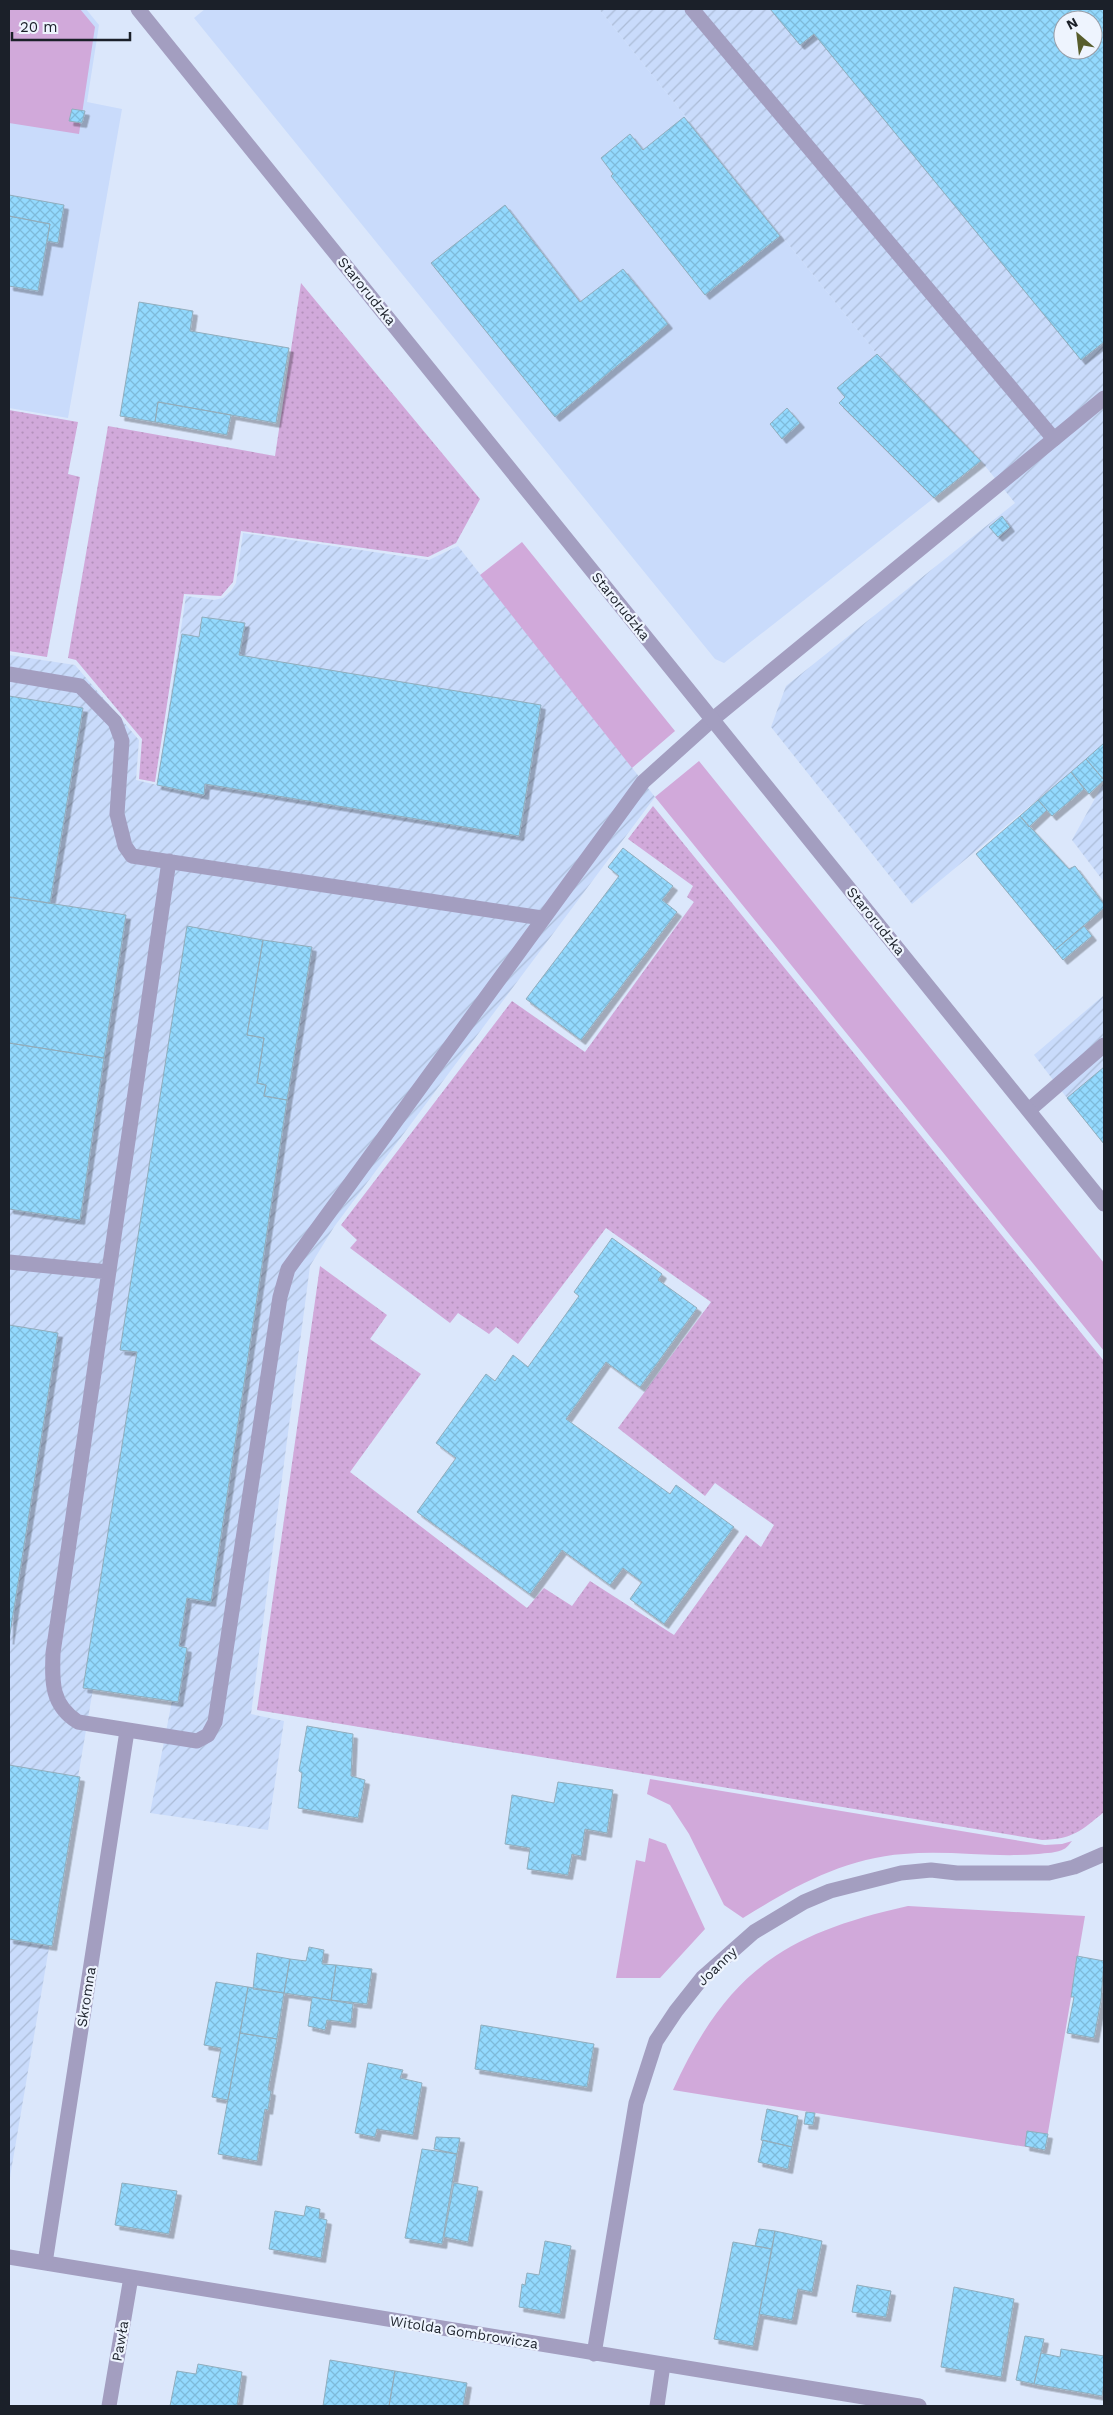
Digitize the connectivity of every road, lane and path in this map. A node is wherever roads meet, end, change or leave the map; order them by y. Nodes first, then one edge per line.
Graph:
1 (138, 9) edge
2 (692, 9) edge
3 (1104, 398) edge
4 (1054, 439) junction
5 (9, 674) edge
6 (713, 719) junction
7 (169, 861) junction
8 (542, 918) junction
9 (1104, 1045) edge
10 (1029, 1110) junction
11 (1104, 1204) edge
12 (9, 1262) edge
13 (108, 1272) junction
14 (127, 1731) junction
15 (1104, 1854) edge
16 (9, 2257) edge
17 (45, 2263) junction
18 (131, 2277) junction
19 (594, 2354) junction
20 (663, 2366) junction
21 (892, 2404) edge
22 (109, 2406) edge
23 (657, 2406) edge
24 (919, 2406) edge

1 - 6 street, Starorudzka
2 - 4 street
3 - 4 street
4 - 6 street
5 - 7 street
6 - 8 street
6 - 10 street, Starorudzka
7 - 8 street
7 - 13 street
8 - 14 street
9 - 10 street
10 - 11 street, Starorudzka
12 - 13 street
13 - 14 street
14 - 17 street, Skromna
15 - 19 street, Joanny
16 - 17 street, Witolda Gombrowicza
17 - 18 street, Witolda Gombrowicza
18 - 19 street, Witolda Gombrowicza
18 - 22 street, Pawła
19 - 20 street, Witolda Gombrowicza
20 - 21 street, Witolda Gombrowicza
20 - 23 street
21 - 24 street, Witolda Gombrowicza

